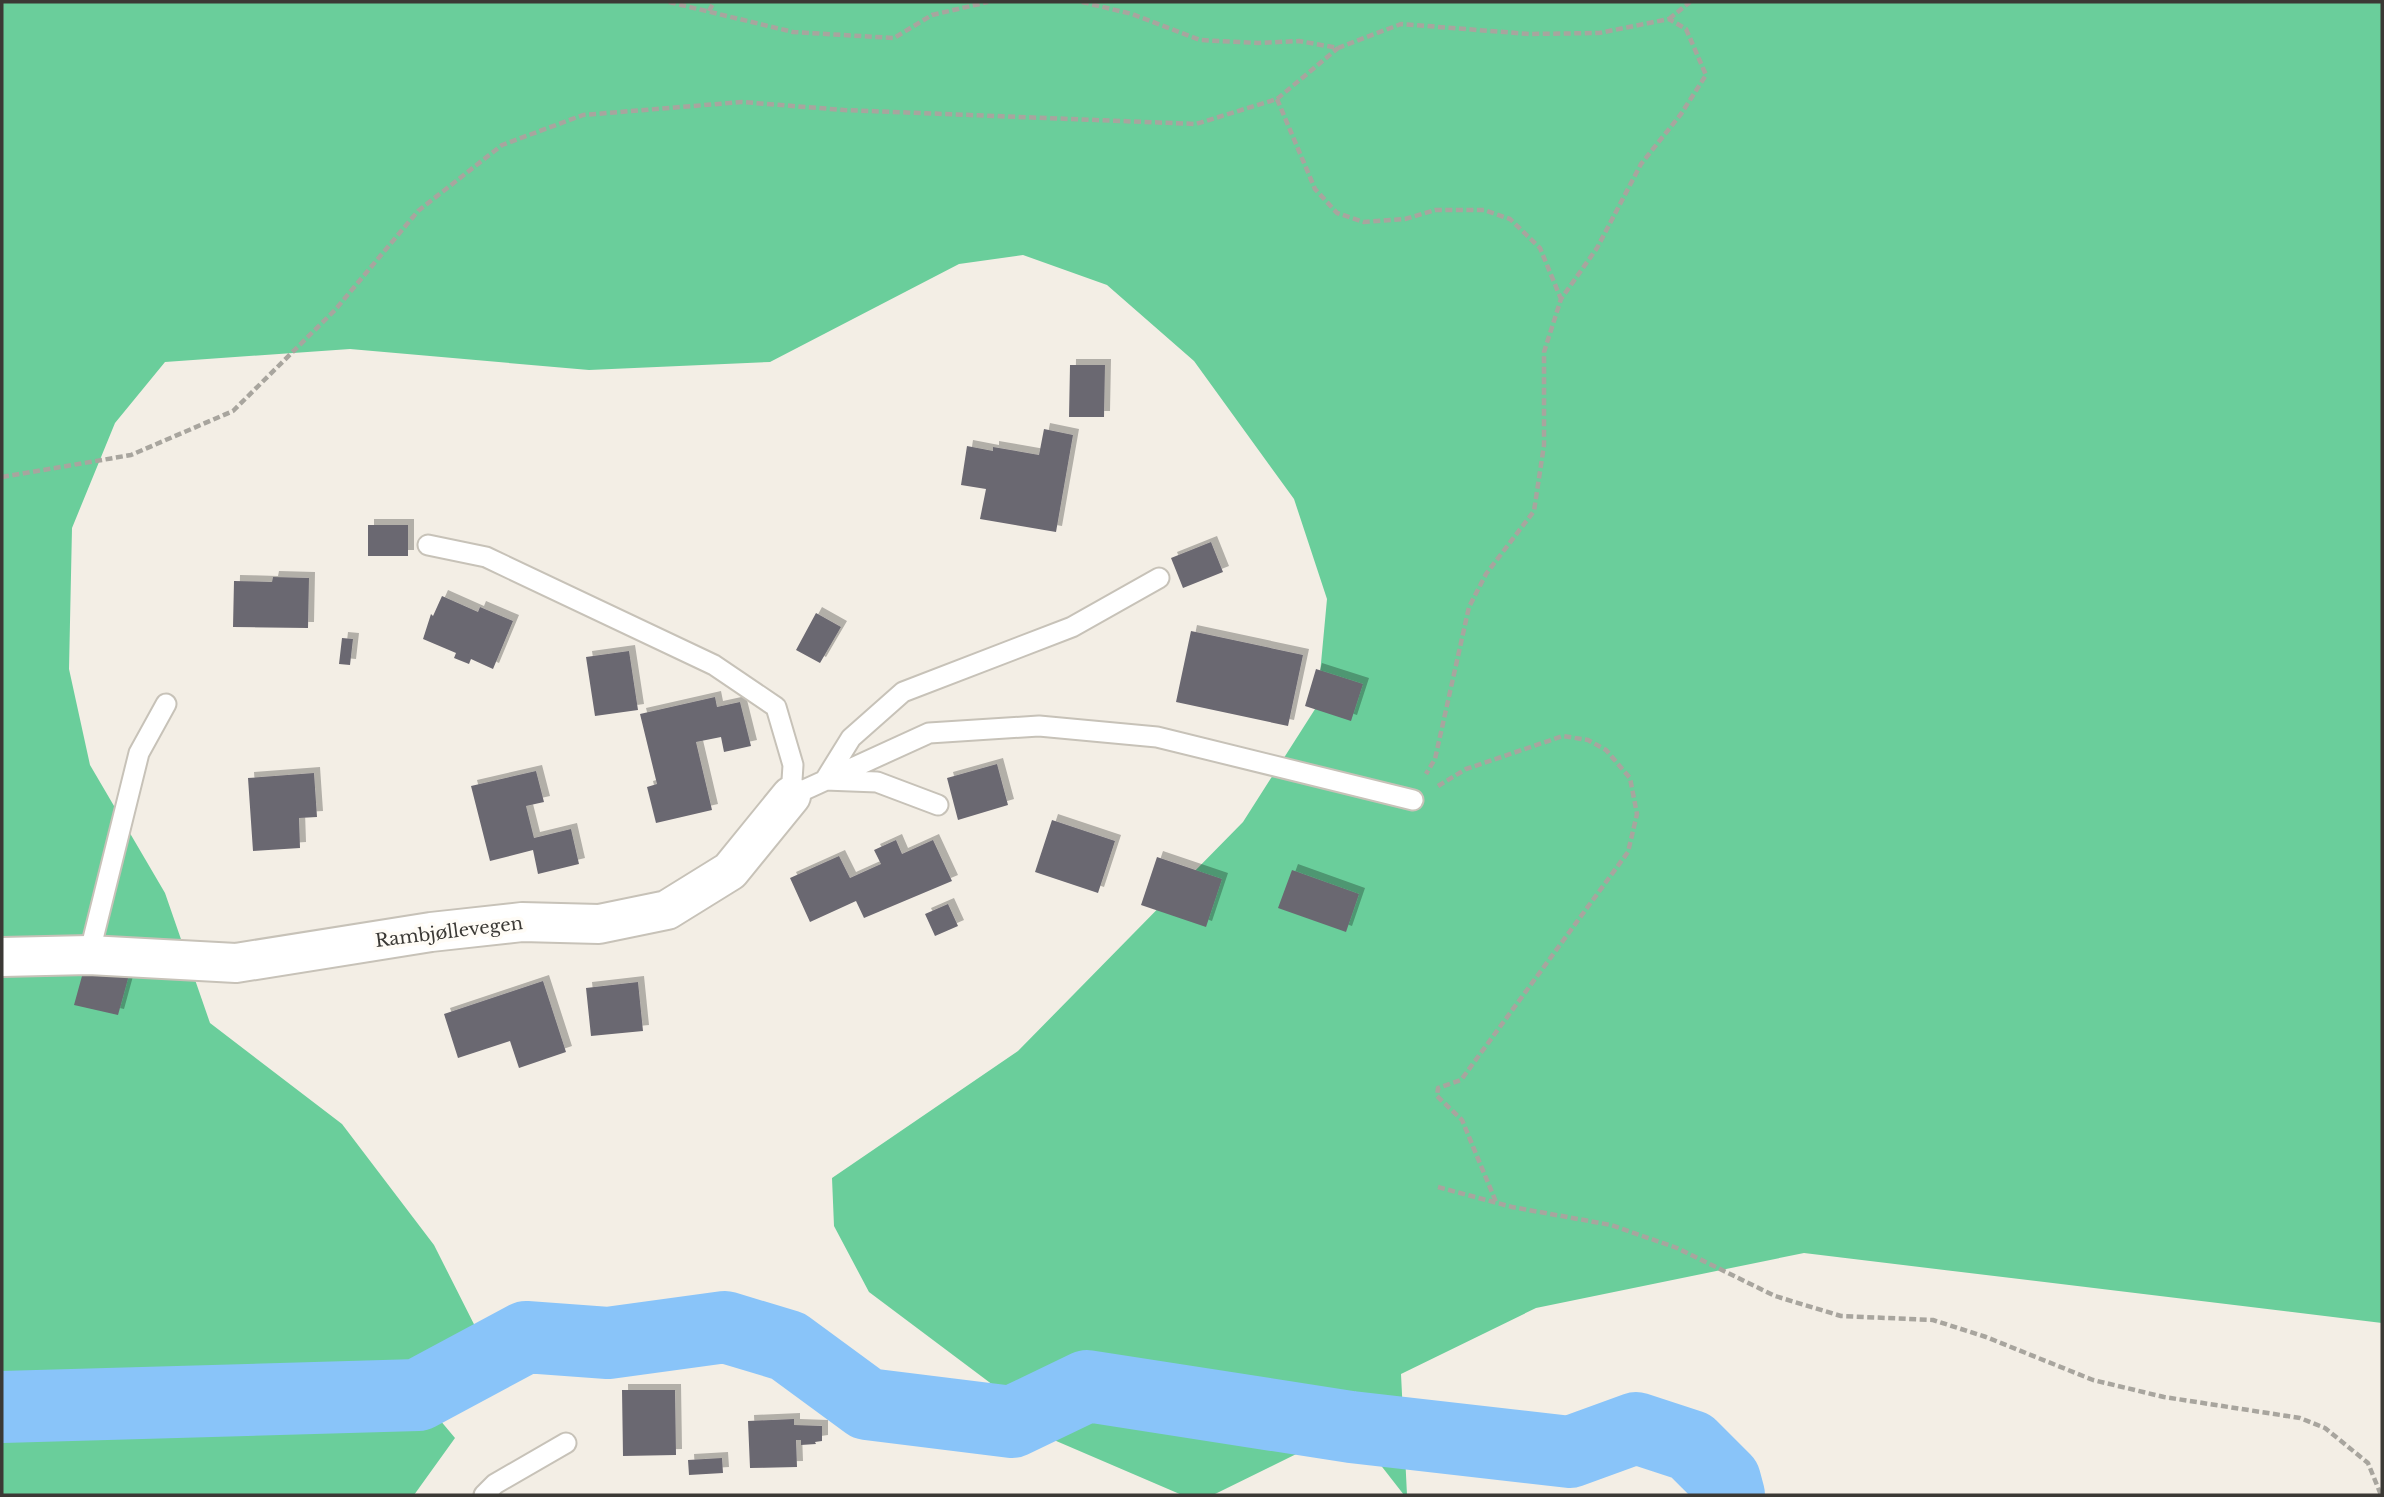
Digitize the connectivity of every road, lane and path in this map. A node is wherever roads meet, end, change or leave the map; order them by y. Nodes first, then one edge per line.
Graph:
1 (669, 2) edge
2 (714, 2) edge
3 (988, 2) edge
4 (1082, 2) edge
5 (1690, 2) edge
6 (709, 11) junction
7 (1669, 19) junction
8 (1338, 48) junction
9 (1278, 99) junction
10 (1561, 299) junction
11 (2, 477) edge
12 (428, 545) dead end
13 (1159, 578) dead end
14 (166, 704) dead end
15 (825, 780) junction
16 (791, 796) junction
17 (1413, 800) junction
18 (938, 805) dead end
19 (89, 955) junction
20 (2, 957) edge
21 (1438, 1187) dead end
22 (1496, 1202) junction
23 (565, 1443) dead end
24 (484, 1495) edge
25 (2381, 1495) edge

1 - 6 path
2 - 6 path
3 - 6 path
4 - 8 path
5 - 7 path
7 - 8 path
7 - 10 path
8 - 9 path
9 - 10 path
9 - 11 path
10 - 17 path
12 - 16 lane
13 - 15 lane
14 - 19 lane
15 - 16 lane
15 - 17 lane
15 - 18 lane
16 - 19 street, Rambjøllevegen
17 - 22 path
19 - 20 street, Rambjøllevegen
21 - 22 path
22 - 25 path
23 - 24 lane

